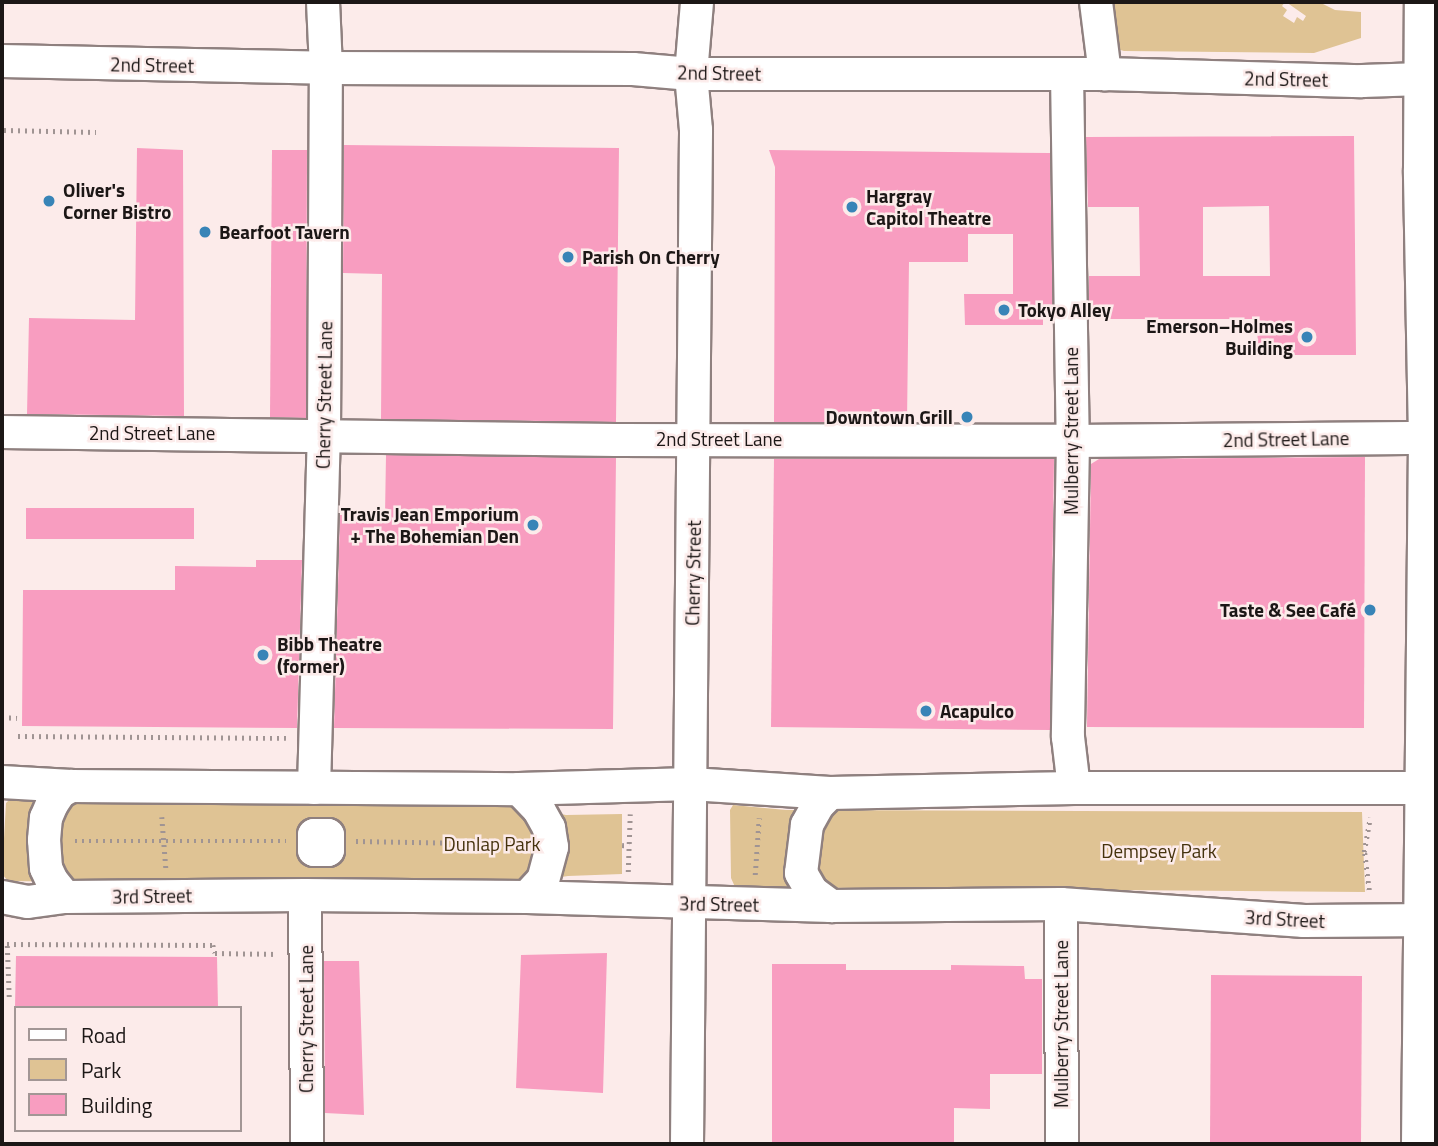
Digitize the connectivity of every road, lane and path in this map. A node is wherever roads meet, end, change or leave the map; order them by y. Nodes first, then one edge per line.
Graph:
1 (323, 2) edge
2 (697, 2) edge
3 (1096, 2) edge
4 (1423, 2) edge
5 (2, 61) edge
6 (326, 68) junction
7 (691, 74) junction
8 (1067, 74) junction
9 (1105, 74) junction
10 (1429, 79) edge
11 (4, 130) dead end
12 (96, 132) dead end
13 (1429, 168) edge
14 (2, 432) edge
15 (324, 434) junction
16 (694, 438) junction
17 (1432, 438) edge
18 (1073, 441) junction
19 (1431, 680) edge
20 (2, 718) edge
21 (17, 718) dead end
22 (18, 736) dead end
23 (295, 738) dead end
24 (2, 782) edge
25 (691, 784) junction
26 (71, 786) junction
27 (1431, 787) edge
28 (314, 788) junction
29 (1074, 788) junction
30 (519, 789) junction
31 (830, 793) junction
32 (760, 806) dead end
33 (1372, 809) dead end
34 (162, 811) dead end
35 (630, 814) dead end
36 (339, 838) dead end
37 (69, 841) dead end
38 (164, 841) junction
39 (288, 841) dead end
40 (536, 845) dead end
41 (622, 845) dead end
42 (629, 845) junction
43 (167, 871) dead end
44 (628, 874) dead end
45 (754, 888) dead end
46 (1369, 890) dead end
47 (305, 895) junction
48 (2, 897) edge
49 (65, 897) junction
50 (527, 897) junction
51 (689, 903) junction
52 (1061, 904) junction
53 (831, 906) junction
54 (1430, 921) edge
55 (20, 933) dead end
56 (19, 943) junction
57 (279, 954) dead end
58 (4, 957) edge
59 (9, 997) dead end
60 (307, 1144) edge
61 (687, 1144) edge
62 (1062, 1144) edge
63 (1421, 1144) edge

1 - 6 street, Cherry Street Lane
2 - 7 street, Cherry Street
3 - 9 street
4 - 10 main road
5 - 6 street, 2nd Street
6 - 7 street, 2nd Street
6 - 15 street, Cherry Street Lane
7 - 8 street, 2nd Street
7 - 16 street, Cherry Street
8 - 9 street, 2nd Street
8 - 18 street, Mulberry Street Lane
9 - 10 street, 2nd Street
10 - 13 main road
11 - 12 path
13 - 17 main road
14 - 15 street, 2nd Street Lane
15 - 16 street, 2nd Street Lane
15 - 28 street, Cherry Street Lane
16 - 18 street, 2nd Street Lane
16 - 25 street, Cherry Street
17 - 18 street, 2nd Street Lane
17 - 19 main road
18 - 29 street, Mulberry Street Lane
19 - 27 main road
20 - 21 path
22 - 23 path
24 - 26 street
25 - 30 street
25 - 31 street
25 - 51 street, Cherry Street
26 - 28 street
26 - 49 street
27 - 29 street
27 - 54 main road
28 - 30 street
29 - 31 street
30 - 50 street
31 - 53 street
32 - 45 path
33 - 46 path
34 - 38 path
35 - 42 path
36 - 40 path
37 - 38 path
38 - 39 path
38 - 43 path
41 - 42 path
42 - 44 path
47 - 49 street, 3rd Street
47 - 50 street, 3rd Street
47 - 60 street, Cherry Street Lane
48 - 49 street, 3rd Street
50 - 51 street, 3rd Street
51 - 53 street, 3rd Street
51 - 61 street, Cherry Street
52 - 53 street, 3rd Street
52 - 54 street, 3rd Street
52 - 62 street, Mulberry Street Lane
54 - 63 main road
55 - 56 path
56 - 57 path
56 - 58 path
58 - 59 path

